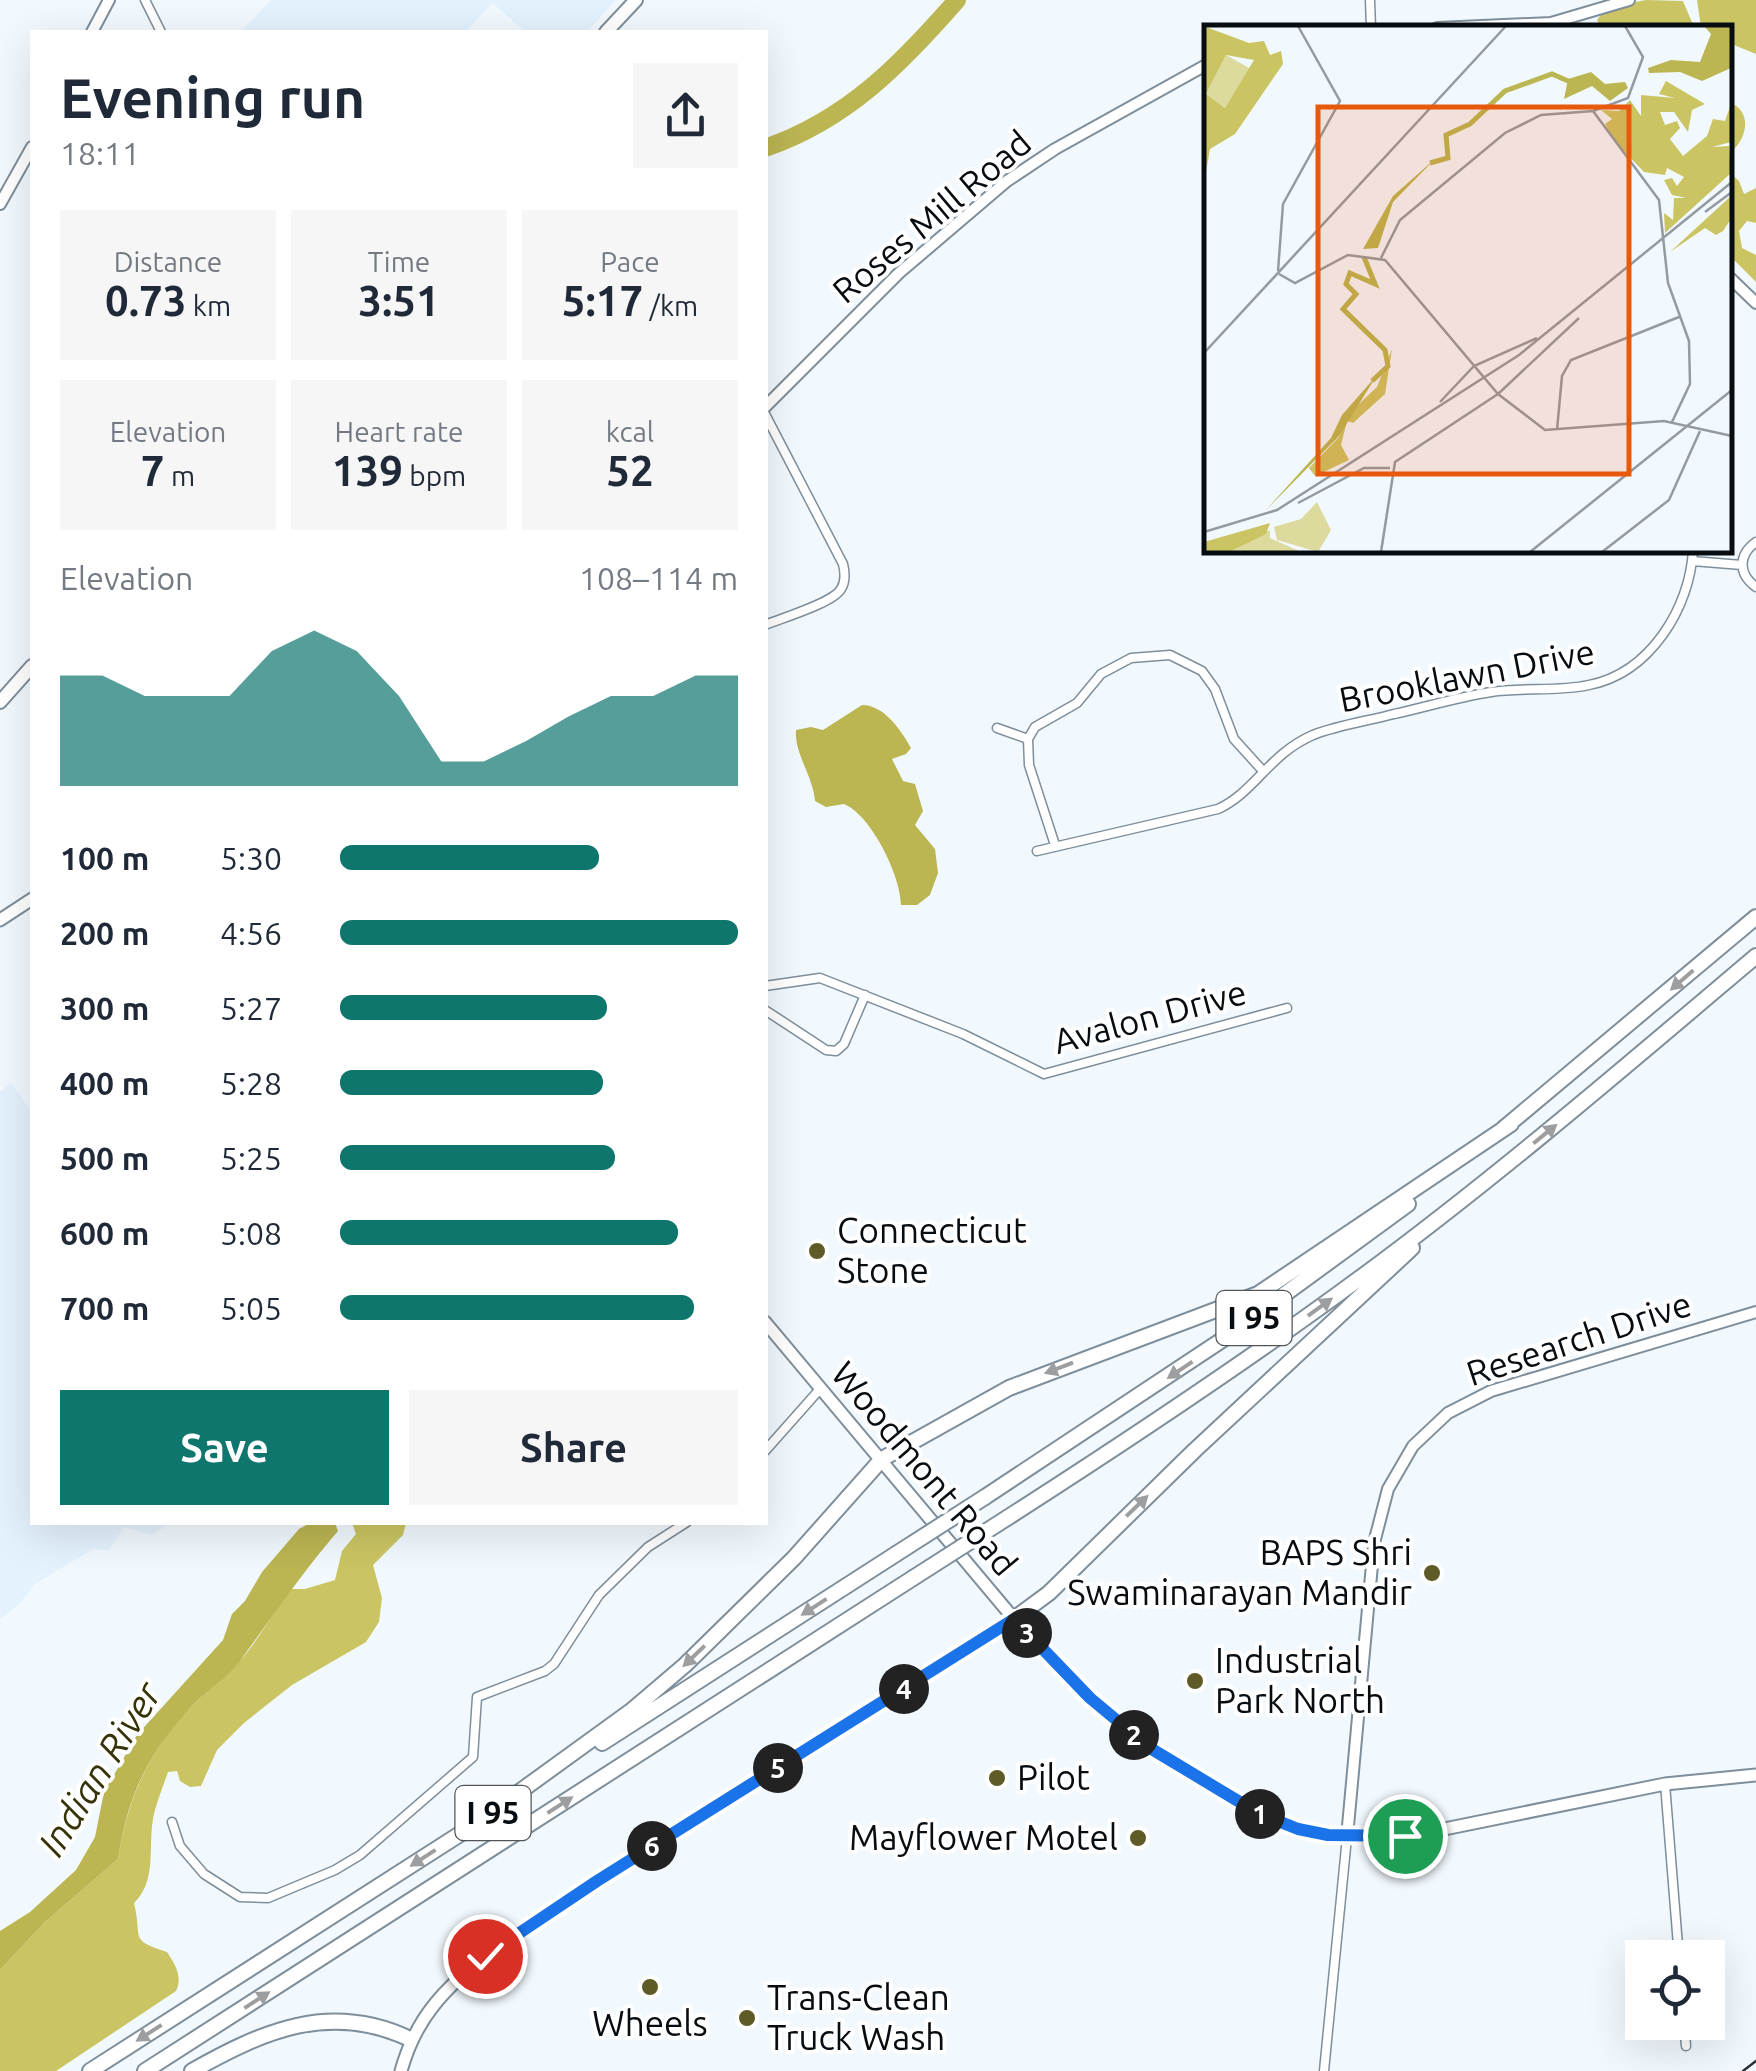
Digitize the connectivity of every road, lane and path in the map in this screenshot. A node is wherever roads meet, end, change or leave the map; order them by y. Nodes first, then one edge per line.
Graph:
1 (109, 0) edge
2 (145, 0) edge
3 (636, 0) edge
4 (1370, 0) edge
5 (1628, 0) edge
6 (1372, 25) edge
7 (1552, 25) edge
8 (93, 30) edge
9 (160, 30) edge
10 (608, 30) edge
11 (1204, 66) edge
12 (30, 151) edge
13 (0, 204) edge
14 (1731, 279) edge
15 (1756, 303) edge
16 (768, 404) edge
17 (768, 420) edge
18 (1756, 542) edge
19 (1693, 552) edge
20 (1692, 561) junction
21 (1742, 565) junction
22 (1756, 588) edge
23 (768, 624) edge
24 (30, 668) edge
25 (0, 702) edge
26 (997, 728) dead end
27 (1028, 739) junction
28 (1263, 771) junction
29 (1055, 844) junction
30 (1037, 851) dead end
31 (30, 899) edge
32 (1756, 917) edge
33 (0, 920) edge
34 (1756, 956) edge
35 (768, 986) edge
36 (865, 995) junction
37 (1287, 1008) dead end
38 (768, 1012) edge
39 (1511, 1124) junction
40 (1474, 1190) junction
41 (1756, 1312) edge
42 (768, 1326) edge
43 (820, 1388) junction
44 (768, 1448) edge
45 (882, 1459) junction
46 (682, 1525) edge
47 (1014, 1619) junction
48 (1756, 1775) edge
49 (1664, 1784) junction
50 (172, 1822) dead end
51 (464, 1832) junction
52 (1347, 1836) junction
53 (1677, 1940) edge
54 (410, 2039) junction
55 (1686, 2040) edge
56 (1686, 2046) dead end
57 (90, 2071) edge
58 (145, 2071) edge
59 (192, 2071) edge
60 (401, 2071) edge
61 (1324, 2071) edge

1 - 8 street
2 - 9 street
3 - 10 main road
4 - 6 street
5 - 7 street
11 - 16 street, Roses Mill Road
12 - 13 street
14 - 15 street
17 - 23 street
18 - 21 street
19 - 20 street, Brooklawn Drive
20 - 21 street
20 - 28 street, Brooklawn Drive
21 - 22 street
24 - 25 main road
26 - 27 street
27 - 28 street
27 - 29 street
28 - 29 street, Brooklawn Drive
29 - 30 street, Brooklawn Drive
31 - 33 main road
32 -> 39 highway, I 95
40 -> 34 highway, I 95
35 - 36 street, Avalon Drive
36 - 37 street, Avalon Drive
36 - 38 street
39 -> 45 highway
39 -> 51 highway, I 95, bridge
47 -> 40 highway
58 -> 40 highway, I 95, bridge
41 - 52 street, Research Drive
42 - 43 main road, Woodmont Road
43 - 44 street
43 - 45 main road, Woodmont Road
45 - 47 main road, Woodmont Road
45 -> 51 highway
46 - 50 street
47 - 52 main road, Woodmont Road
47 - 54 main road
48 - 49 main road, Woodmont Road
49 - 52 main road, Woodmont Road
49 - 53 street
51 -> 57 highway, I 95
52 - 61 street
54 - 59 highway
54 - 60 main road
55 - 56 street

